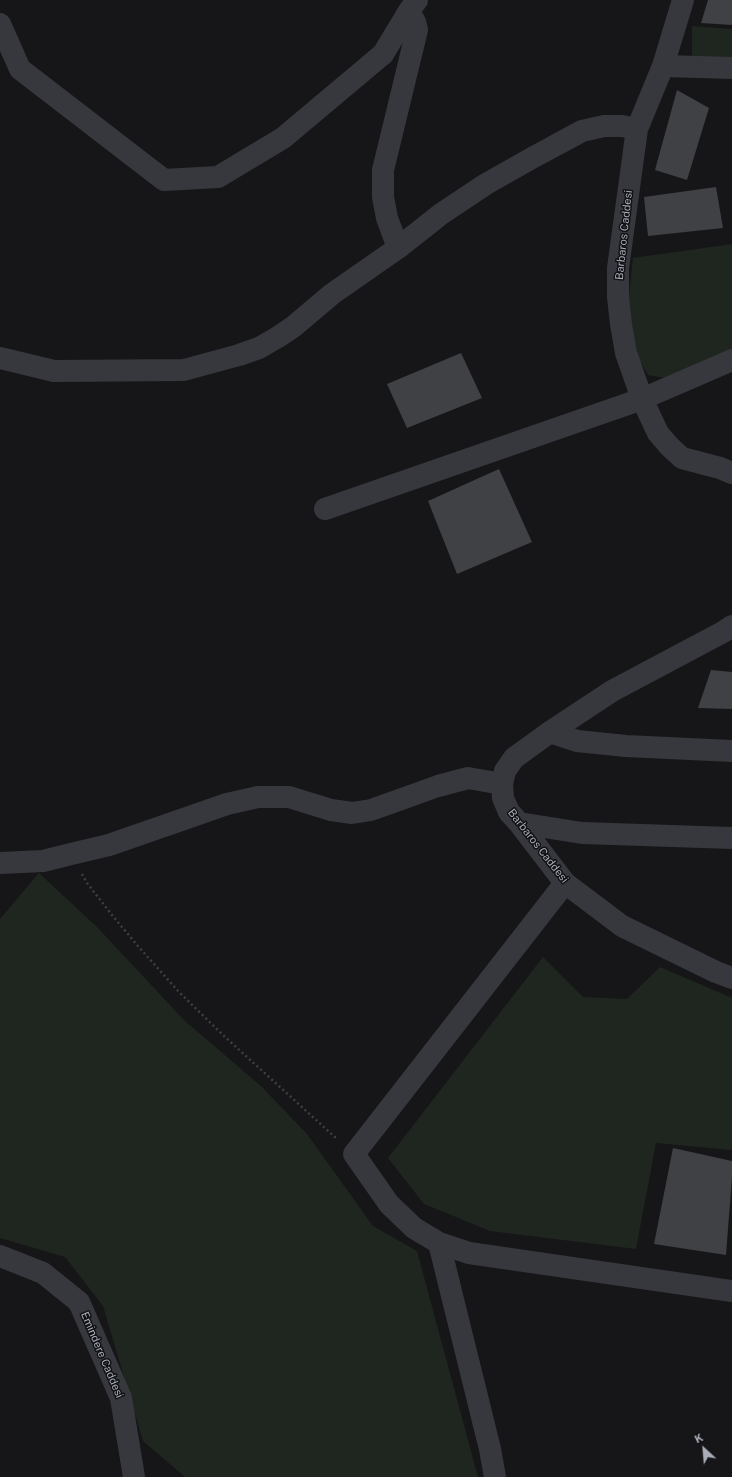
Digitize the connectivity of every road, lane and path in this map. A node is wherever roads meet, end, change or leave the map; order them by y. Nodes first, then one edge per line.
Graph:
1 (683, 0) edge
2 (413, 6) edge
3 (0, 24) edge
4 (663, 66) junction
5 (732, 68) edge
6 (637, 129) junction
7 (398, 248) junction
8 (0, 358) edge
9 (732, 360) edge
10 (642, 399) junction
11 (732, 473) edge
12 (325, 509) dead end
13 (732, 626) edge
14 (550, 732) junction
15 (732, 751) edge
16 (502, 784) junction
17 (519, 823) junction
18 (732, 838) edge
19 (71, 854) junction
20 (0, 863) edge
21 (565, 882) junction
22 (732, 978) edge
23 (354, 1154) junction
24 (439, 1243) junction
25 (0, 1256) edge
26 (732, 1291) edge
27 (135, 1476) edge
28 (495, 1477) edge

1 - 4 street, Barbaros Caddesi
2 - 3 street
2 - 7 street
4 - 5 street
4 - 6 street, Barbaros Caddesi
6 - 7 street
6 - 10 street, Barbaros Caddesi
7 - 8 street
9 - 10 street
10 - 11 street, Barbaros Caddesi
10 - 12 street
13 - 14 street
14 - 15 street
14 - 16 street
16 - 17 street, Barbaros Caddesi
16 - 19 street
17 - 18 street
17 - 21 street, Barbaros Caddesi
19 - 20 street
19 - 23 path
21 - 22 street, Barbaros Caddesi
21 - 23 street
23 - 24 street
24 - 26 street
24 - 28 street
25 - 27 street, Emindere Caddesi

